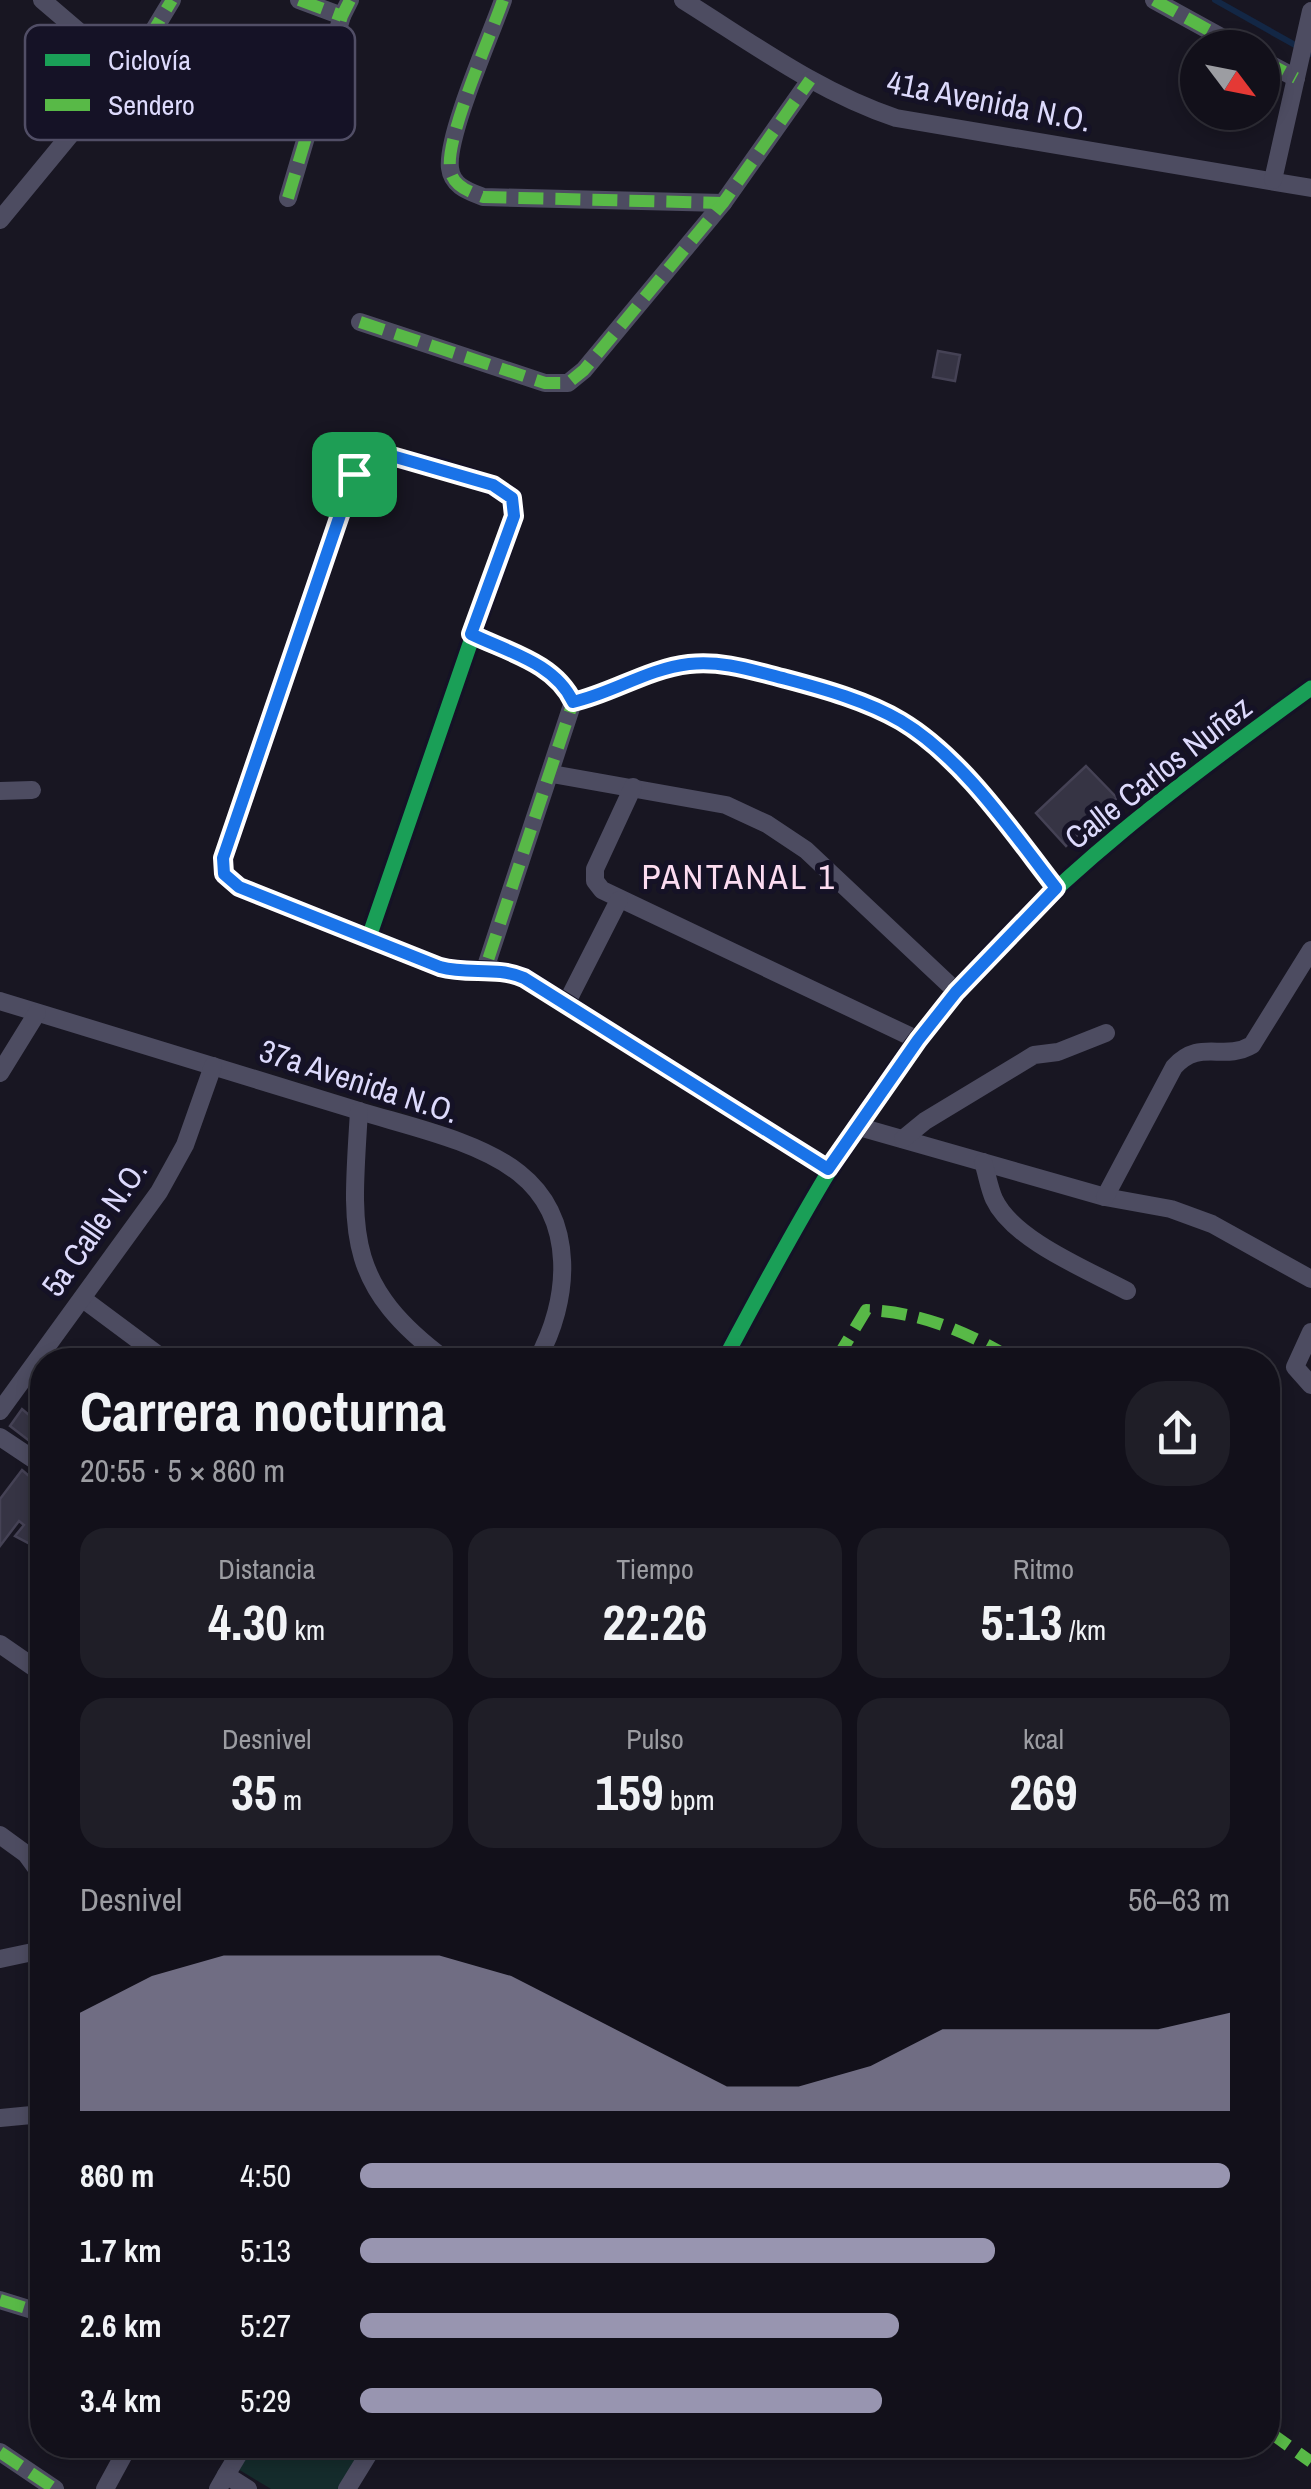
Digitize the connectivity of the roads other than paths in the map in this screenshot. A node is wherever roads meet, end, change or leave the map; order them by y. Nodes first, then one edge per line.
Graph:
1 (42, 0) edge
2 (172, 0) edge
3 (299, 0) edge
4 (503, 0) edge
5 (683, 0) edge
6 (1154, 0) edge
7 (346, 8) edge
8 (1310, 17) edge
9 (71, 25) edge
10 (157, 25) edge
11 (1208, 30) edge
12 (1280, 64) edge
13 (1298, 69) junction
14 (810, 80) junction
15 (66, 140) edge
16 (306, 140) edge
17 (1273, 180) junction
18 (1311, 188) edge
19 (288, 198) dead end
20 (723, 203) junction
21 (0, 220) edge
22 (360, 322) dead end
23 (471, 634) junction
24 (1311, 688) edge
25 (573, 702) junction
26 (552, 774) junction
27 (633, 787) junction
28 (32, 790) dead end
29 (0, 791) edge
30 (1056, 888) junction
31 (619, 900) junction
32 (368, 938) junction
33 (1311, 950) edge
34 (485, 969) junction
35 (956, 992) junction
36 (0, 1001) edge
37 (566, 1004) junction
38 (37, 1012) junction
39 (1106, 1033) dead end
40 (918, 1040) junction
41 (213, 1066) junction
42 (0, 1073) edge
43 (359, 1111) junction
44 (856, 1126) junction
45 (904, 1140) junction
46 (983, 1162) junction
47 (828, 1169) junction
48 (1105, 1197) junction
49 (1311, 1279) edge
50 (1127, 1291) dead end
51 (83, 1299) junction
52 (1311, 1332) edge
53 (47, 1348) edge
54 (148, 1348) edge
55 (430, 1348) edge
56 (544, 1348) edge
57 (730, 1348) edge
58 (30, 1371) edge
59 (1311, 1385) edge
60 (0, 1412) edge
61 (0, 1437) edge
62 (30, 1457) edge
63 (0, 1644) edge
64 (30, 1665) edge
65 (0, 1835) edge
66 (30, 1860) edge
67 (30, 1953) edge
68 (0, 1959) edge
69 (30, 2115) edge
70 (0, 2118) edge
71 (0, 2300) edge
72 (30, 2309) edge
73 (0, 2452) edge
74 (122, 2458) edge
75 (236, 2458) edge
76 (366, 2458) edge
77 (222, 2482) edge
78 (55, 2489) edge
79 (105, 2489) edge
80 (248, 2489) edge
81 (348, 2489) edge

1 - 9 street
2 - 10 street
3 - 7 street
4 - 20 street
5 - 14 street, 41a Avenida N.O.
6 - 11 street
8 - 13 street
12 - 13 street
13 - 17 street
14 - 17 street, 41a Avenida N.O.
14 - 20 street
15 - 21 street
16 - 19 street
17 - 18 street, 41a Avenida N.O.
20 - 22 street
23 - 25 street
23 - 32 street
23 - 32 street
24 - 30 street, Calle Carlos Nuñez
25 - 26 street
25 - 30 street
26 - 27 street
26 - 34 street
27 - 31 street
27 - 35 street
28 - 29 street
30 - 35 street, Calle Carlos Nuñez
31 - 37 street
31 - 40 street
32 - 34 street
33 - 48 street
34 - 37 street
35 - 40 street, Calle Carlos Nuñez
36 - 38 street, 37a Avenida N.O.
37 - 47 street
38 - 41 street, 37a Avenida N.O.
38 - 42 street
39 - 45 street
40 - 44 street, Calle Carlos Nuñez
41 - 43 street, 37a Avenida N.O.
41 - 51 street, 5a Calle N.O.
43 - 55 street
43 - 56 street, 37a Avenida N.O.
44 - 45 street
44 - 47 street, Calle Carlos Nuñez
45 - 46 street
46 - 48 street
46 - 50 street
47 - 57 street, Calle Carlos Nuñez
48 - 49 street
51 - 53 street, 5a Calle N.O.
51 - 54 street
52 - 59 street
58 - 60 street, 5a Calle N.O.
61 - 62 street
63 - 64 street
65 - 66 street
67 - 68 street
69 - 70 street
71 - 72 street
73 - 78 street
74 - 79 street
75 - 77 street
76 - 81 street
77 - 80 street

